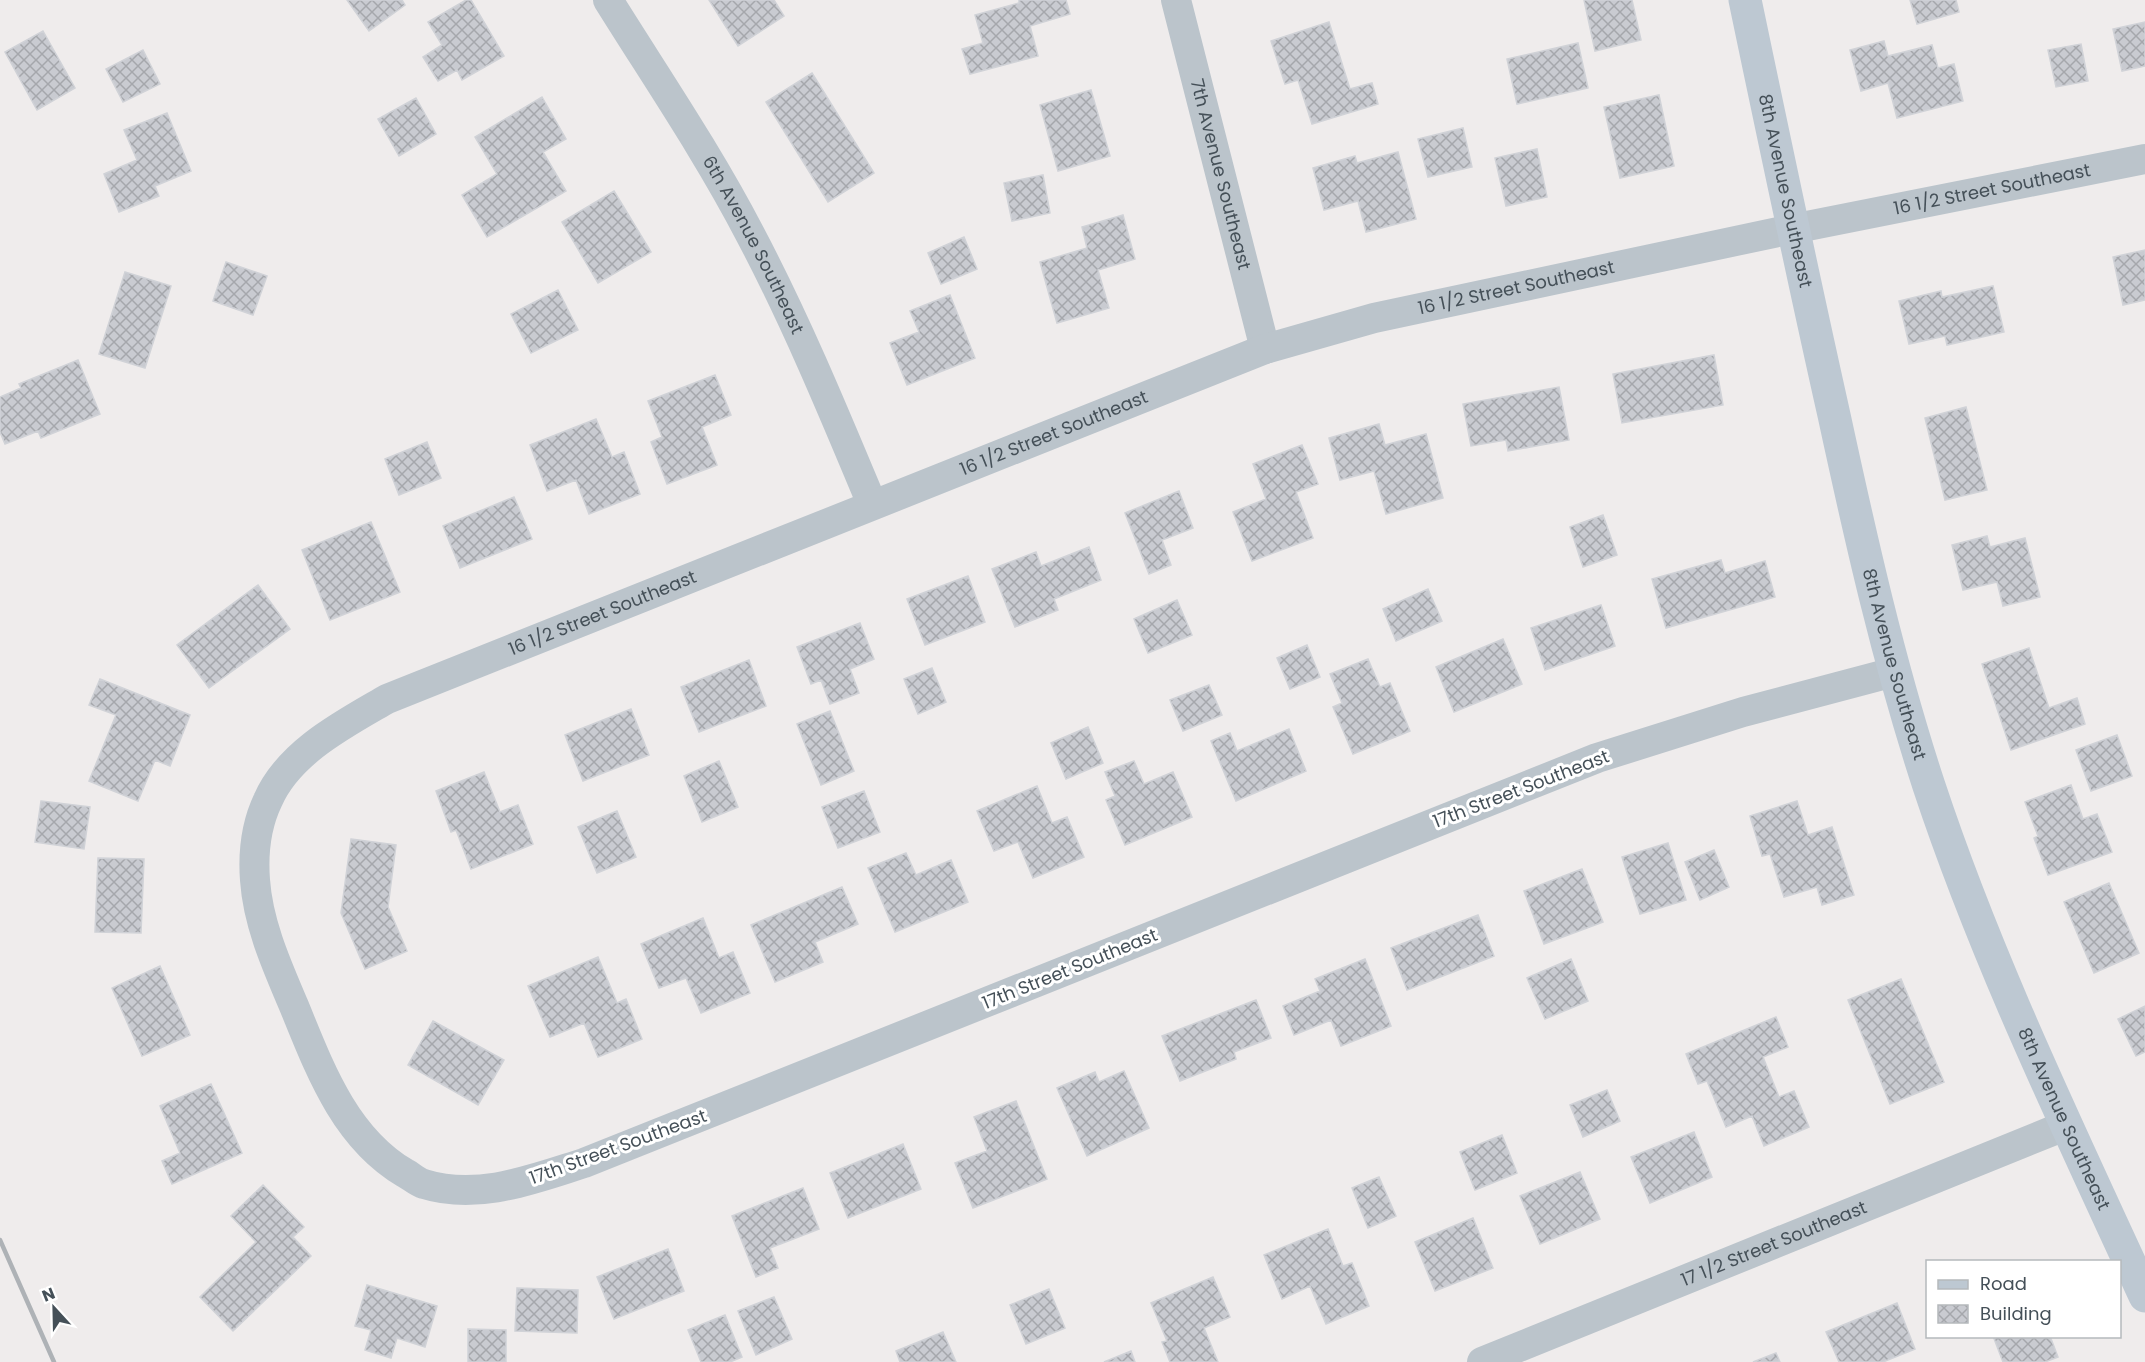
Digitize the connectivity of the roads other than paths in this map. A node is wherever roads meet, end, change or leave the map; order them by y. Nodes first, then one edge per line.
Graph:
1 (608, 0) edge
2 (1176, 0) edge
3 (1745, 0) edge
4 (2145, 159) edge
5 (1792, 229) junction
6 (1265, 349) junction
7 (873, 504) junction
8 (1894, 672) junction
9 (308, 1040) joint
10 (2067, 1125) junction
11 (2145, 1296) edge
12 (1482, 1362) edge

1 - 7 street, 6th Avenue Southeast
2 - 6 street, 7th Avenue Southeast
3 - 5 street, 8th Avenue Southeast
4 - 5 street, 16 1/2 Street Southeast
5 - 6 street, 16 1/2 Street Southeast
5 - 8 street, 8th Avenue Southeast
6 - 7 street, 16 1/2 Street Southeast
7 - 9 street, 16 1/2 Street Southeast
8 - 9 street, 17th Street Southeast
8 - 10 street, 8th Avenue Southeast
10 - 11 street, 8th Avenue Southeast
10 - 12 street, 17 1/2 Street Southeast

